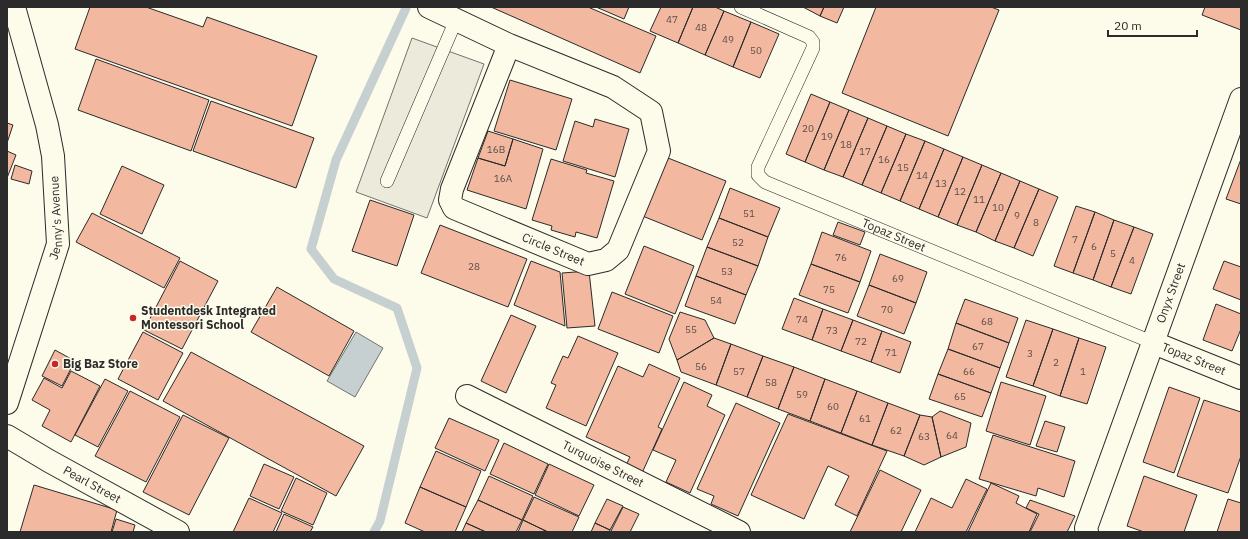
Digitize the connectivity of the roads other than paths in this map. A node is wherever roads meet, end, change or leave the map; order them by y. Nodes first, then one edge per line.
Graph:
1 (14, 7) edge
2 (429, 7) edge
3 (741, 7) edge
4 (456, 20) junction
5 (508, 45) junction
6 (1241, 99) edge
7 (387, 181) dead end
8 (1154, 343) junction
9 (1241, 378) edge
10 (467, 396) dead end
11 (7, 403) edge
12 (7, 436) edge
13 (178, 532) edge
14 (739, 532) edge
15 (1087, 532) edge

1 - 11 street, Jenny's Avenue
2 - 4 street, Circle Street
3 - 8 lane, Topaz Street
4 - 5 street, Circle Street
4 - 7 lane
5 - 5 street, Circle Street
6 - 8 street, Onyx Street
8 - 9 street, Topaz Street
8 - 15 street, Onyx Street
10 - 14 street, Turquoise Street
12 - 13 street, Pearl Street

